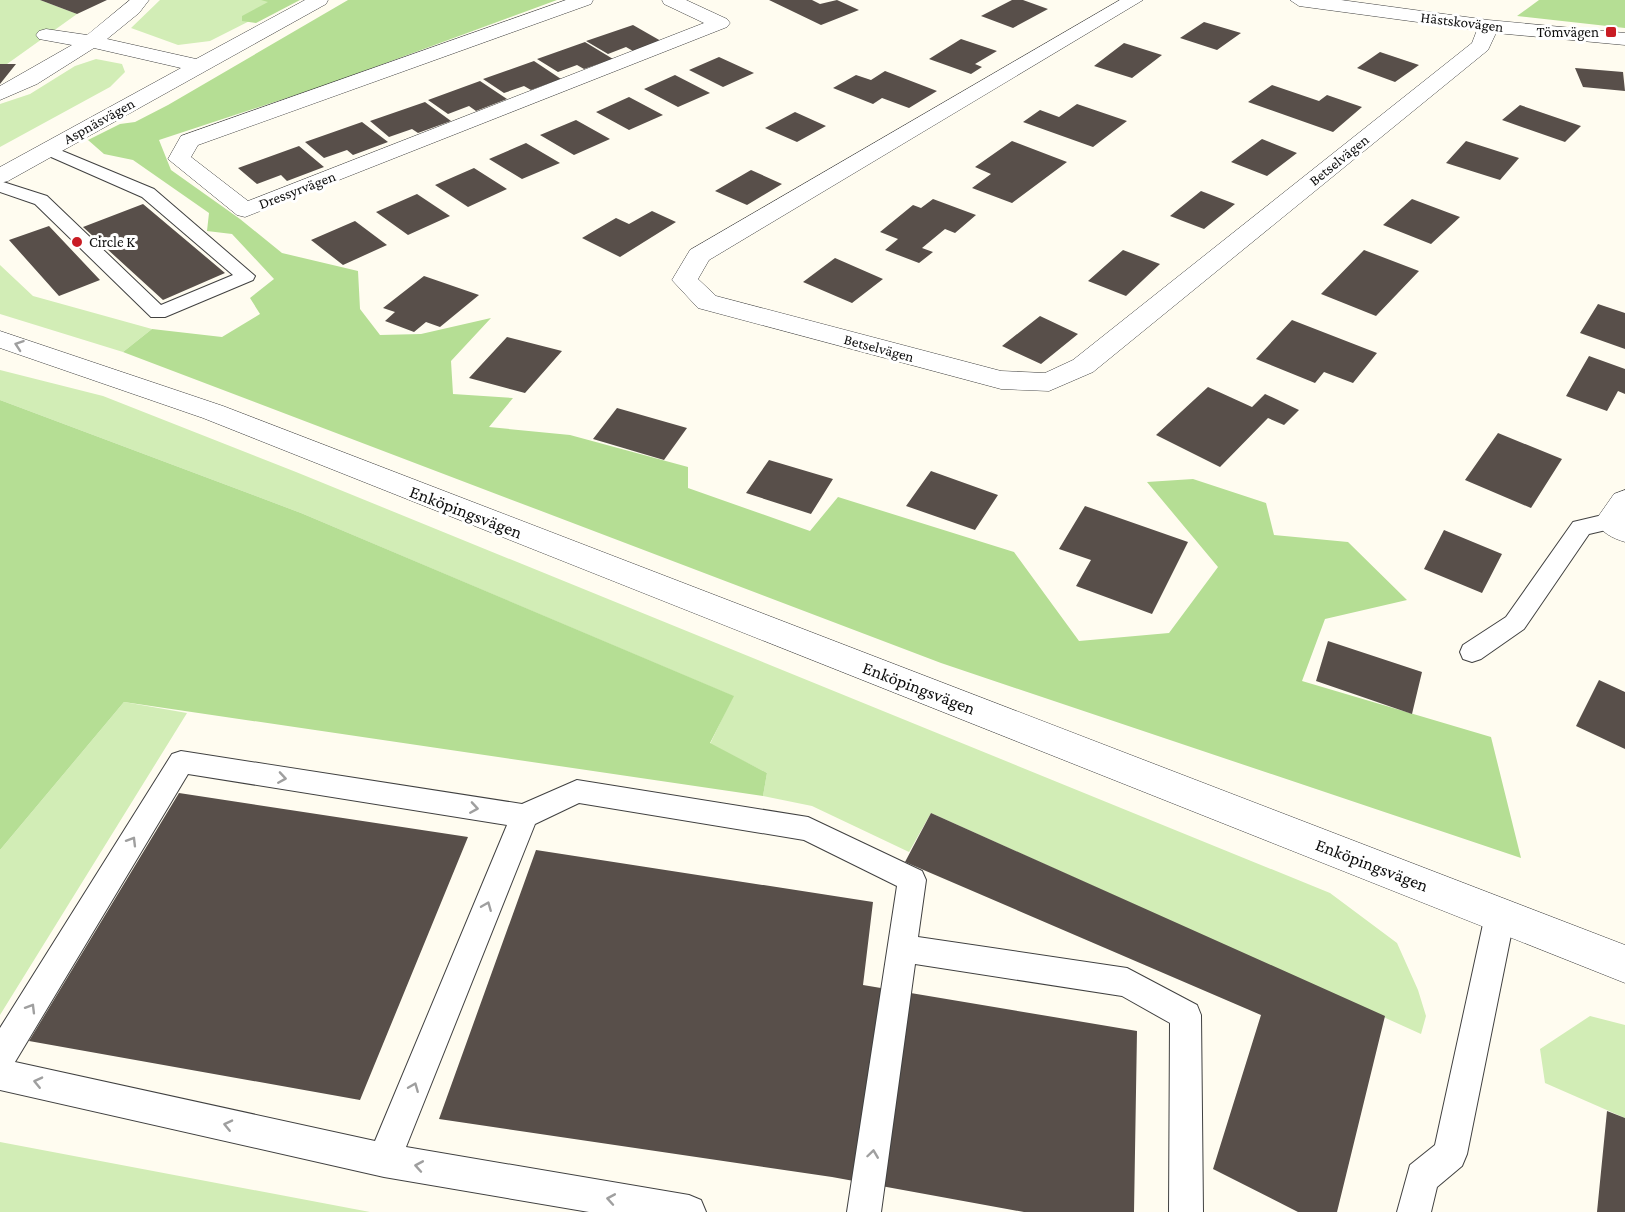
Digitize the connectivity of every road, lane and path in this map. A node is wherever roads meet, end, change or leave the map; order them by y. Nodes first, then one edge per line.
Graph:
1 (140, 0) edge
2 (319, 0) edge
3 (584, 0) edge
4 (671, 0) edge
5 (1134, 0) edge
6 (1304, 0) edge
7 (1488, 26) junction
8 (46, 36) dead end
9 (1625, 39) edge
10 (90, 40) junction
11 (199, 66) junction
12 (0, 94) edge
13 (48, 150) junction
14 (0, 176) edge
15 (0, 186) edge
16 (0, 339) edge
17 (0, 362) edge
18 (213, 412) junction
19 (1620, 518) edge
20 (1472, 652) dead end
21 (524, 816) junction
22 (1500, 915) junction
23 (902, 948) junction
24 (1625, 964) edge
25 (0, 1058) edge
26 (0, 1074) edge
27 (384, 1160) junction
28 (689, 1212) edge
29 (864, 1212) edge
30 (1186, 1212) edge
31 (1414, 1212) edge

1 - 10 street
2 - 11 street, Aspnäsvägen
3 - 4 street, Dressyrvägen
5 - 7 street, Betselvägen
6 - 7 street, Hästskovägen
7 - 9 street, Hästskovägen
8 - 10 street
10 - 11 street
10 - 12 street
11 - 13 street, Aspnäsvägen
13 - 14 street, Aspnäsvägen
13 - 15 lane
18 -> 16 street, Enköpingsvägen
17 - 18 street, Enköpingsvägen
18 - 22 street, Enköpingsvägen
19 - 20 lane
21 - 23 lane
25 -> 21 lane
27 -> 21 lane
22 - 24 street, Enköpingsvägen
22 - 31 lane
29 -> 23 lane
23 - 30 lane
27 -> 26 lane
28 -> 27 lane

